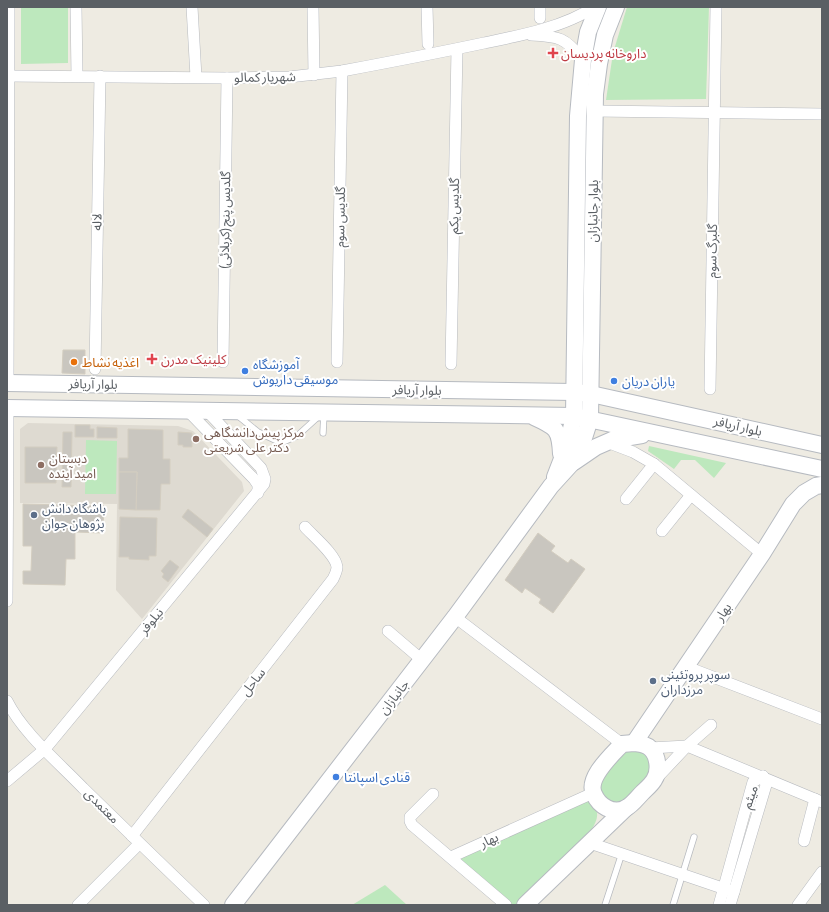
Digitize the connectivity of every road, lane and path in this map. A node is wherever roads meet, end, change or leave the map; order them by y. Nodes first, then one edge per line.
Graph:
1 (9, 7) edge
2 (76, 7) edge
3 (192, 7) edge
4 (313, 7) edge
5 (427, 7) edge
6 (594, 7) edge
7 (598, 7) edge
8 (616, 7) edge
9 (716, 7) edge
10 (588, 32) junction
11 (518, 36) junction
12 (605, 36) junction
13 (428, 44) dead end
14 (457, 49) junction
15 (583, 60) junction
16 (342, 71) junction
17 (314, 75) junction
18 (8, 76) edge
19 (77, 76) junction
20 (100, 76) junction
21 (196, 77) junction
22 (227, 78) junction
23 (595, 111) junction
24 (715, 113) junction
25 (822, 114) edge
26 (223, 362) dead end
27 (337, 362) dead end
28 (451, 364) dead end
29 (95, 369) dead end
30 (8, 383) edge
31 (710, 389) dead end
32 (574, 392) junction
33 (591, 394) junction
34 (8, 408) edge
35 (188, 411) junction
36 (207, 411) junction
37 (232, 411) junction
38 (324, 413) junction
39 (528, 415) junction
40 (582, 417) junction
41 (323, 433) dead end
42 (652, 433) junction
43 (612, 444) dead end
44 (822, 445) edge
45 (567, 461) junction
46 (654, 464) junction
47 (822, 469) edge
48 (819, 486) edge
49 (258, 493) junction
50 (691, 495) junction
51 (626, 499) dead end
52 (305, 527) dead end
53 (662, 531) dead end
54 (762, 554) junction
55 (7, 601) edge
56 (455, 618) junction
57 (388, 631) dead end
58 (422, 660) junction
59 (687, 666) junction
60 (7, 701) edge
61 (822, 719) edge
62 (712, 725) dead end
63 (628, 743) junction
64 (688, 746) junction
65 (650, 748) junction
66 (45, 750) junction
67 (763, 776) junction
68 (655, 779) junction
69 (7, 781) edge
70 (593, 793) junction
71 (433, 794) dead end
72 (819, 800) edge
73 (602, 806) junction
74 (626, 808) junction
75 (602, 831) junction
76 (694, 836) dead end
77 (136, 840) junction
78 (804, 841) dead end
79 (590, 842) junction
80 (622, 853) junction
81 (451, 857) junction
82 (822, 872) edge
83 (683, 875) junction
84 (729, 890) junction
85 (78, 905) edge
86 (204, 905) edge
87 (233, 905) edge
88 (506, 905) edge
89 (525, 905) edge
90 (605, 905) edge
91 (673, 905) edge
92 (719, 905) edge
93 (730, 905) edge
94 (798, 905) edge

1 - 18 street
2 - 19 street
3 - 21 street
4 - 17 street
5 - 13 street
6 - 11 street
7 - 10 main road, بلوار جانبازان
8 - 12 main road, بلوار جانبازان
9 - 24 street, گلبرگ سوم
10 - 12 main road
10 - 15 main road, بلوار جانبازان
11 - 14 street, شهریار کمالو
11 - 15 street
12 - 23 main road, بلوار جانبازان
14 - 16 street, شهریار کمالو
14 - 28 street, گلدیس یکم
15 - 32 main road, بلوار جانبازان
16 - 17 street, شهریار کمالو
16 - 27 street, گلدیس سوم
17 - 22 street, شهریار کمالو
18 - 19 street, شهریار کمالو
18 - 30 street
19 - 20 street, شهریار کمالو
20 - 21 street, شهریار کمالو
20 - 29 street, لاله
21 - 22 street, شهریار کمالو
22 - 26 street, گلدیس پنج (کربلائی)
23 - 24 street
23 - 33 main road, بلوار جانبازان
24 - 25 street
24 - 31 street, گلبرگ سوم
30 - 32 main road, بلوار آریافر
30 - 34 main road
32 - 33 main road, بلوار آریافر
32 - 40 main road, بلوار جانبازان
33 - 40 main road, بلوار جانبازان
33 - 44 main road, بلوار آریافر
34 - 35 main road, بلوار آریافر
34 - 55 street
35 - 36 main road, بلوار آریافر
35 - 49 street
36 - 37 main road, بلوار آریافر
36 - 49 street, نیلوفر
37 - 38 main road, بلوار آریافر
37 - 38 lane
38 - 39 main road, بلوار آریافر
38 - 41 lane
39 - 40 main road, بلوار آریافر
39 - 45 main road
40 - 42 main road, بلوار آریافر
40 - 45 main road, جانبازان
42 - 45 main road
42 - 47 main road, بلوار آریافر
43 - 46 street
45 - 56 main road, جانبازان
46 - 50 street
46 - 51 street
48 - 54 main road, بهار
49 - 66 street, نیلوفر
50 - 53 street
50 - 54 street
52 - 77 street, ساحل
54 - 59 main road, بهار
56 - 58 main road, جانبازان
56 - 63 street
57 - 58 street
58 - 87 main road, جانبازان
59 - 61 street
59 - 63 main road, بهار
60 - 66 street, معتمدی
62 - 64 street
63 - 65 main road
63 - 70 main road
64 - 65 street
64 - 67 street
64 - 68 street
65 - 68 main road
66 - 69 street, نیلوفر
66 - 77 street, معتمدی
67 - 72 street
67 - 84 street, میثم
68 - 74 main road
70 - 73 main road
70 - 81 street, بهار
71 - 81 street
72 - 78 street
73 - 74 main road
73 - 75 main road
74 - 75 main road
75 - 79 main road
76 - 83 lane
77 - 85 street
77 - 86 street, معتمدی
79 - 80 street
79 - 89 main road
80 - 83 street
80 - 90 lane
81 - 88 street
82 - 94 street
83 - 84 street
83 - 91 lane
84 - 92 street, میثم
84 - 93 street, میثم

